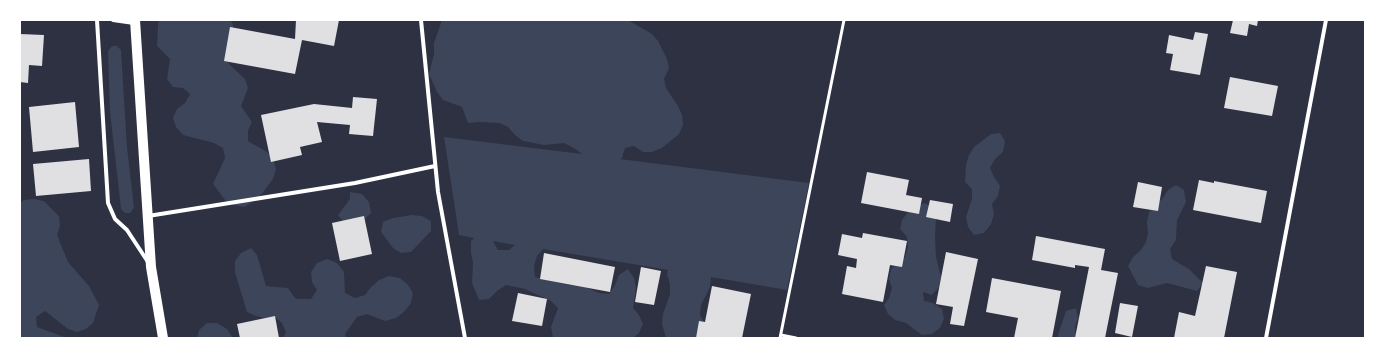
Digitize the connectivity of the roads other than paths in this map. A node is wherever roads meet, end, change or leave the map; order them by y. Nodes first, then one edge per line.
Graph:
1 (97, 20) edge
2 (113, 20) edge
3 (421, 20) edge
4 (844, 20) edge
5 (1326, 20) edge
6 (135, 22) edge
7 (435, 166) junction
8 (148, 216) junction
9 (151, 267) junction
10 (780, 337) edge
11 (163, 338) edge
12 (465, 338) edge
13 (796, 338) edge
14 (1266, 338) edge

1 - 9 street
2 - 6 street
3 - 7 street
4 - 10 lane
5 - 14 street
6 - 8 main road
7 - 8 street
7 - 12 street
8 - 9 main road
9 - 11 main road
10 - 13 lane

